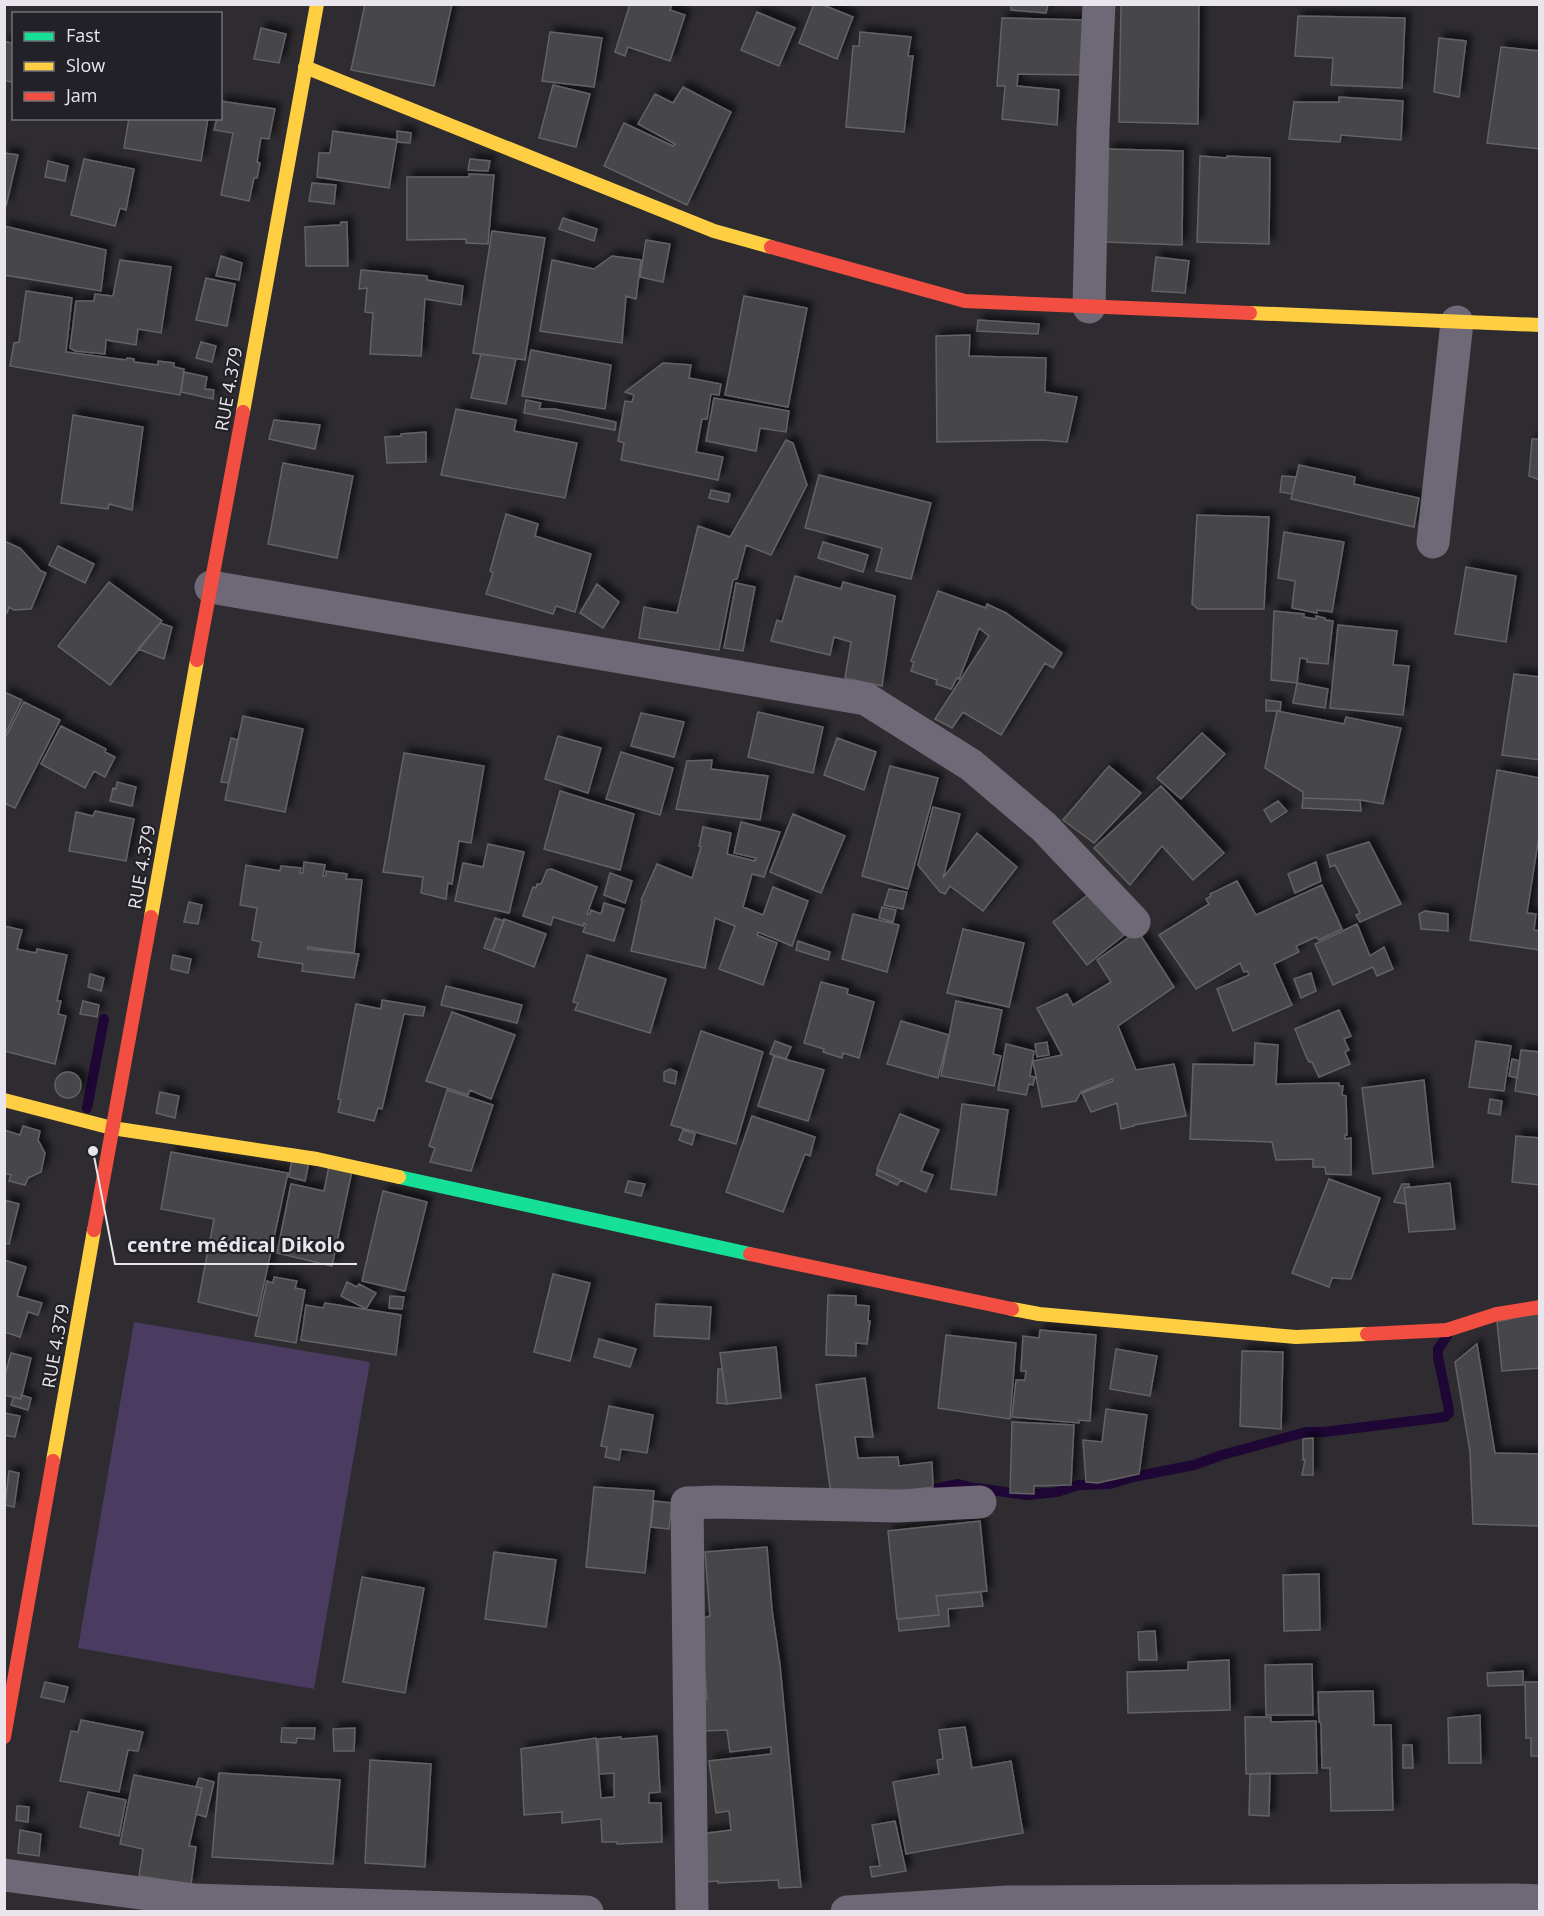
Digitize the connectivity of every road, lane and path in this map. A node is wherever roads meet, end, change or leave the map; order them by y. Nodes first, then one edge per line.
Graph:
1 (317, 4) edge
2 (1100, 4) edge
3 (305, 67) junction
4 (1089, 307) junction
5 (1457, 322) junction
6 (1539, 325) edge
7 (1433, 542) dead end
8 (210, 587) junction
9 (1134, 922) dead end
10 (4, 1100) edge
11 (112, 1128) junction
12 (1539, 1307) edge
13 (980, 1502) dead end
14 (4, 1737) edge
15 (4, 1875) edge
16 (1524, 1904) edge
17 (587, 1911) edge
18 (692, 1911) edge
19 (847, 1911) edge

1 - 3 street, RUE 4.379
2 - 4 street
3 - 4 street
3 - 8 street, RUE 4.379
4 - 5 street
5 - 6 street
5 - 7 street
8 - 9 street
8 - 11 street, RUE 4.379
10 - 11 street
11 - 12 street
11 - 14 street, RUE 4.379
13 - 18 street
15 - 17 street
16 - 19 street

